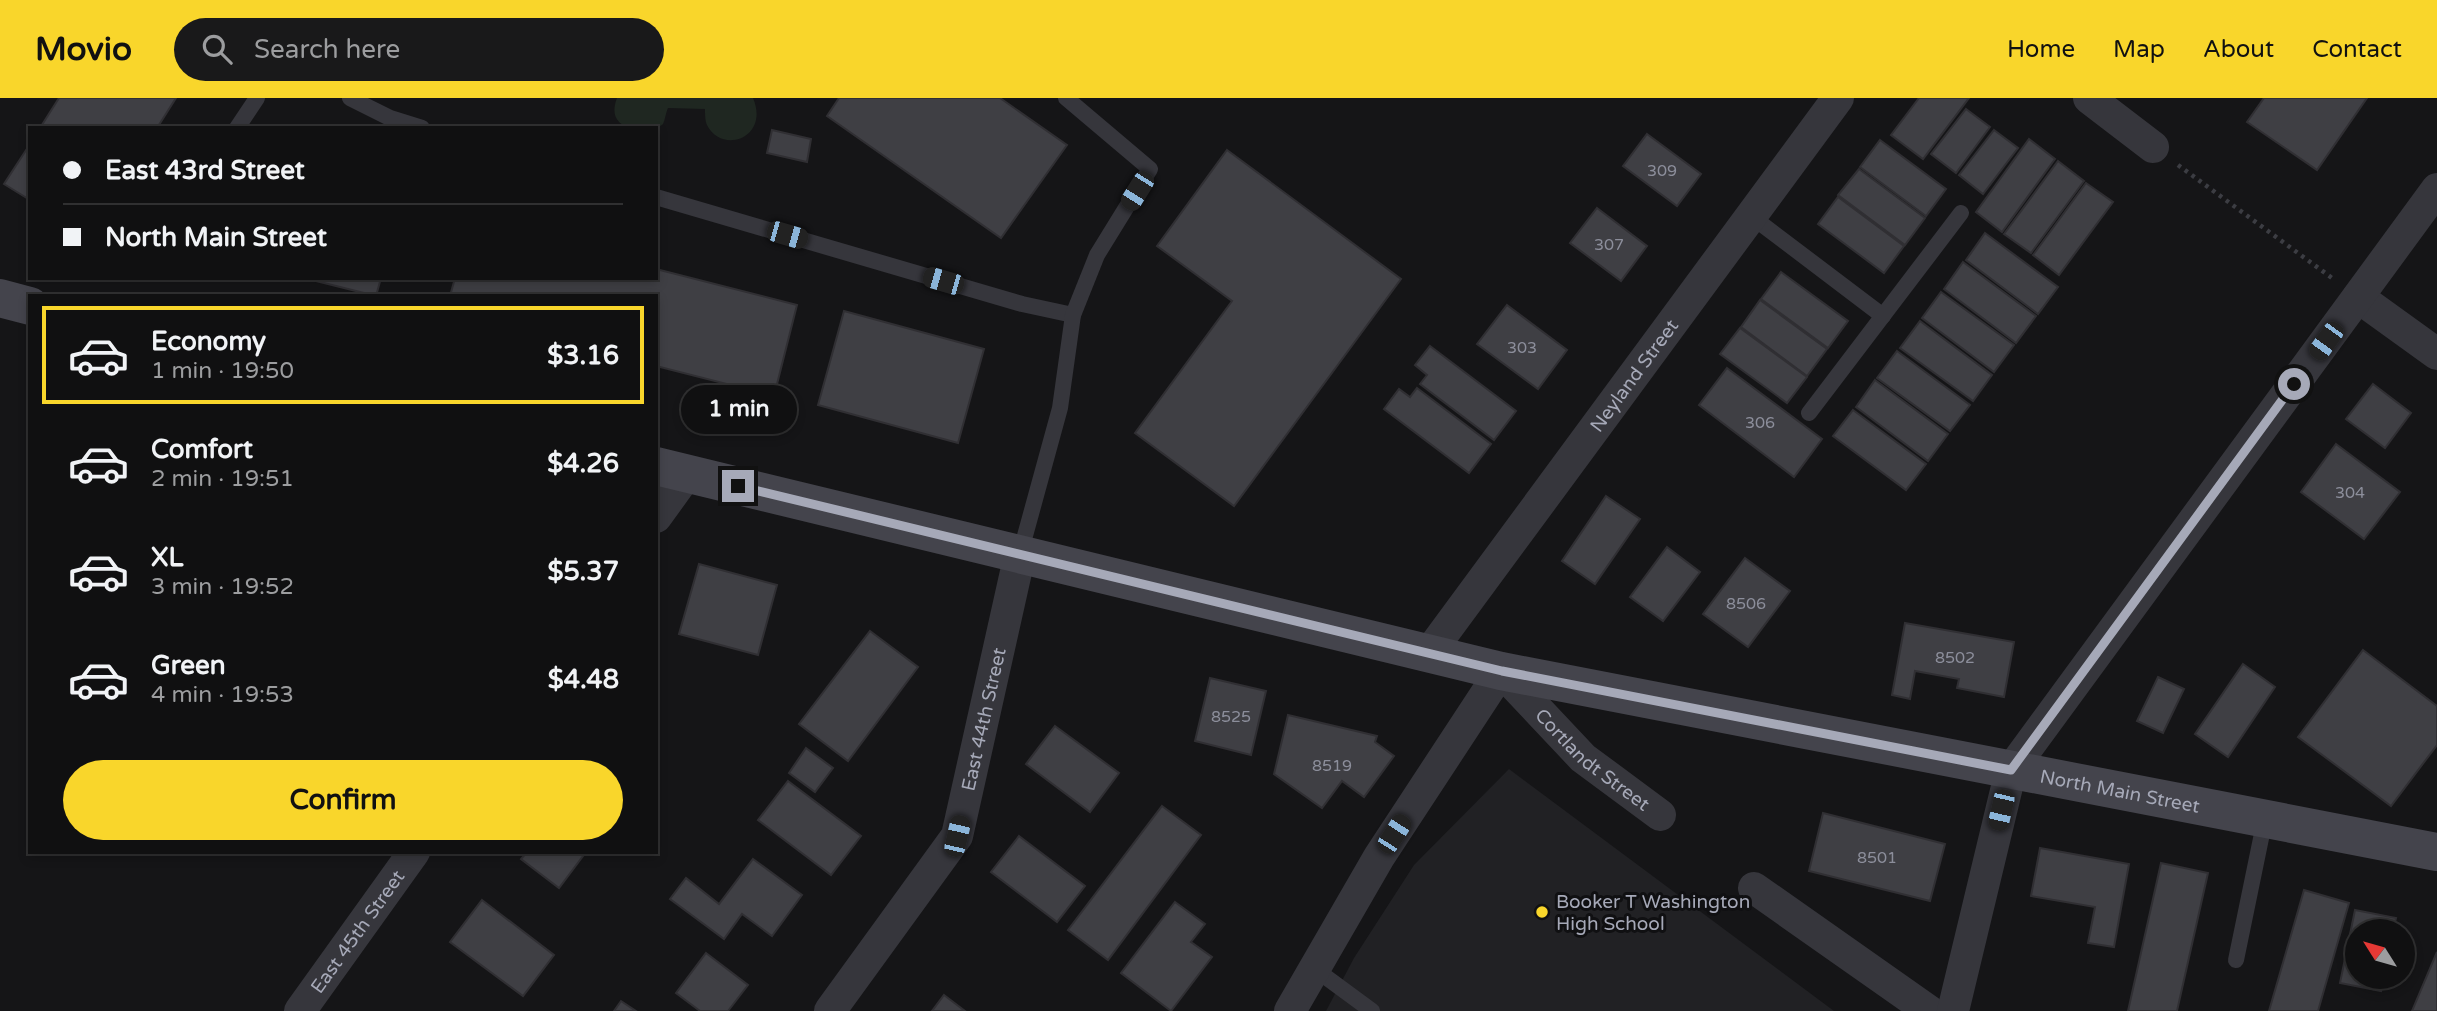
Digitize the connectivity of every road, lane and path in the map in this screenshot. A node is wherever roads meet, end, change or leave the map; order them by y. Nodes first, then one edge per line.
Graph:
1 (257, 98) edge
2 (350, 98) edge
3 (1066, 98) edge
4 (1838, 98) edge
5 (2088, 98) edge
6 (238, 126) edge
7 (416, 126) edge
8 (2153, 147) dead end
9 (2194, 178) dead end
10 (2437, 189) edge
11 (658, 198) edge
12 (1961, 213) dead end
13 (1751, 216) junction
14 (2358, 297) junction
15 (0, 298) edge
16 (28, 305) edge
17 (1073, 315) junction
18 (1883, 316) junction
19 (2437, 354) edge
20 (1809, 413) dead end
21 (672, 470) edge
22 (658, 511) edge
23 (1020, 554) junction
24 (1429, 653) junction
25 (1502, 671) junction
26 (2011, 770) junction
27 (1660, 816) dead end
28 (2265, 819) junction
29 (2437, 852) edge
30 (413, 854) edge
31 (1754, 888) dead end
32 (2236, 960) dead end
33 (1315, 969) junction
34 (300, 1011) edge
35 (830, 1011) edge
36 (1290, 1011) edge
37 (1372, 1011) edge
38 (1929, 1011) edge
39 (1953, 1011) edge

1 - 6 lane
2 - 7 lane
3 - 17 lane
4 - 13 street, Neyland Street
5 - 8 street
9 - 14 path
10 - 14 street
11 - 17 lane
12 - 18 lane
13 - 18 lane
13 - 24 street, Neyland Street
14 - 19 street
14 - 26 street
15 - 16 main road
17 - 23 lane
18 - 20 lane
21 - 22 street
21 - 23 main road, North Main Street
23 - 24 main road, North Main Street
23 - 35 street, East 44th Street
24 - 25 main road, North Main Street
25 - 26 main road, North Main Street
25 - 27 street, Cortlandt Street
25 - 33 street
26 - 28 main road, North Main Street
26 - 39 street
28 - 29 main road, North Main Street
28 - 32 lane
30 - 34 street, East 45th Street
31 - 38 street
33 - 36 street
33 - 37 lane

